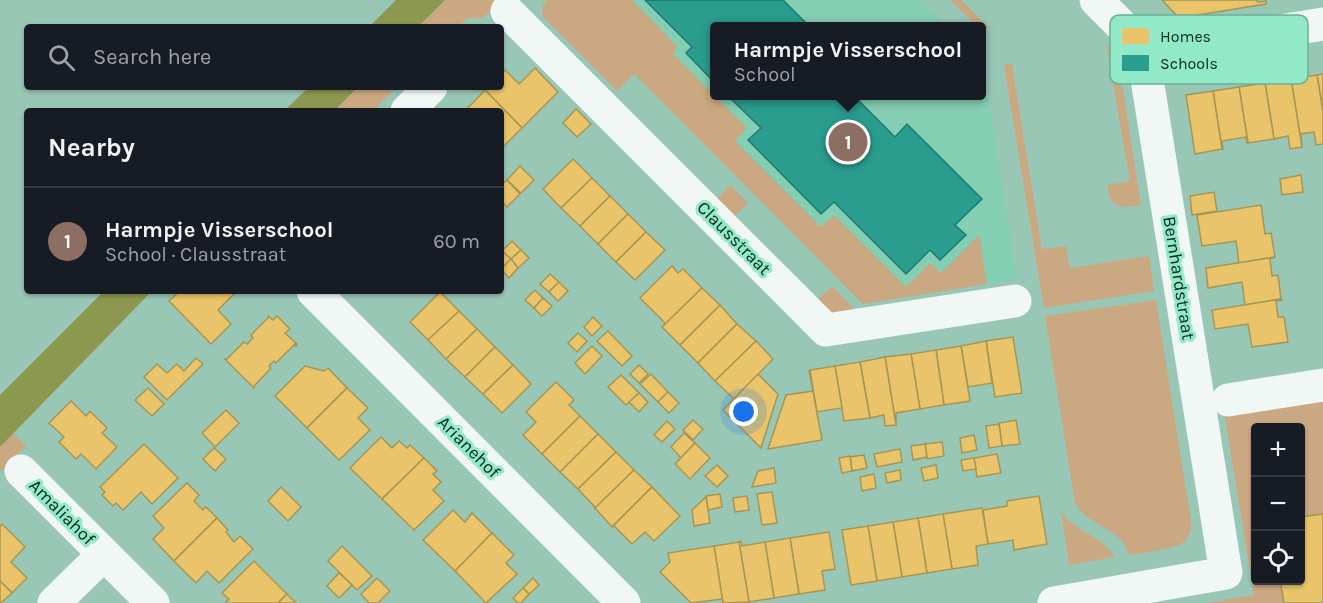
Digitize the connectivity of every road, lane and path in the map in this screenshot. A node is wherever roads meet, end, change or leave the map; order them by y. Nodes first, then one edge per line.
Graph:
1 (1096, 0) edge
2 (505, 13) edge
3 (1112, 15) edge
4 (1323, 24) edge
5 (1308, 26) edge
6 (1148, 84) edge
7 (428, 90) edge
8 (410, 108) edge
9 (316, 294) edge
10 (1015, 301) dead end
11 (1323, 385) edge
12 (1228, 400) dead end
13 (21, 471) dead end
14 (104, 554) junction
15 (1095, 600) edge
16 (54, 603) edge
17 (153, 603) edge
18 (624, 603) edge
19 (1054, 603) edge

1 - 3 street, Bernhardstraat
2 - 10 street, Clausstraat
4 - 5 street
6 - 15 street, Bernhardstraat
7 - 8 street
9 - 18 street, Arianehof
11 - 12 street
13 - 14 street, Amaliahof
14 - 16 street, Amaliahof
14 - 17 street, Amaliahof
15 - 19 street

